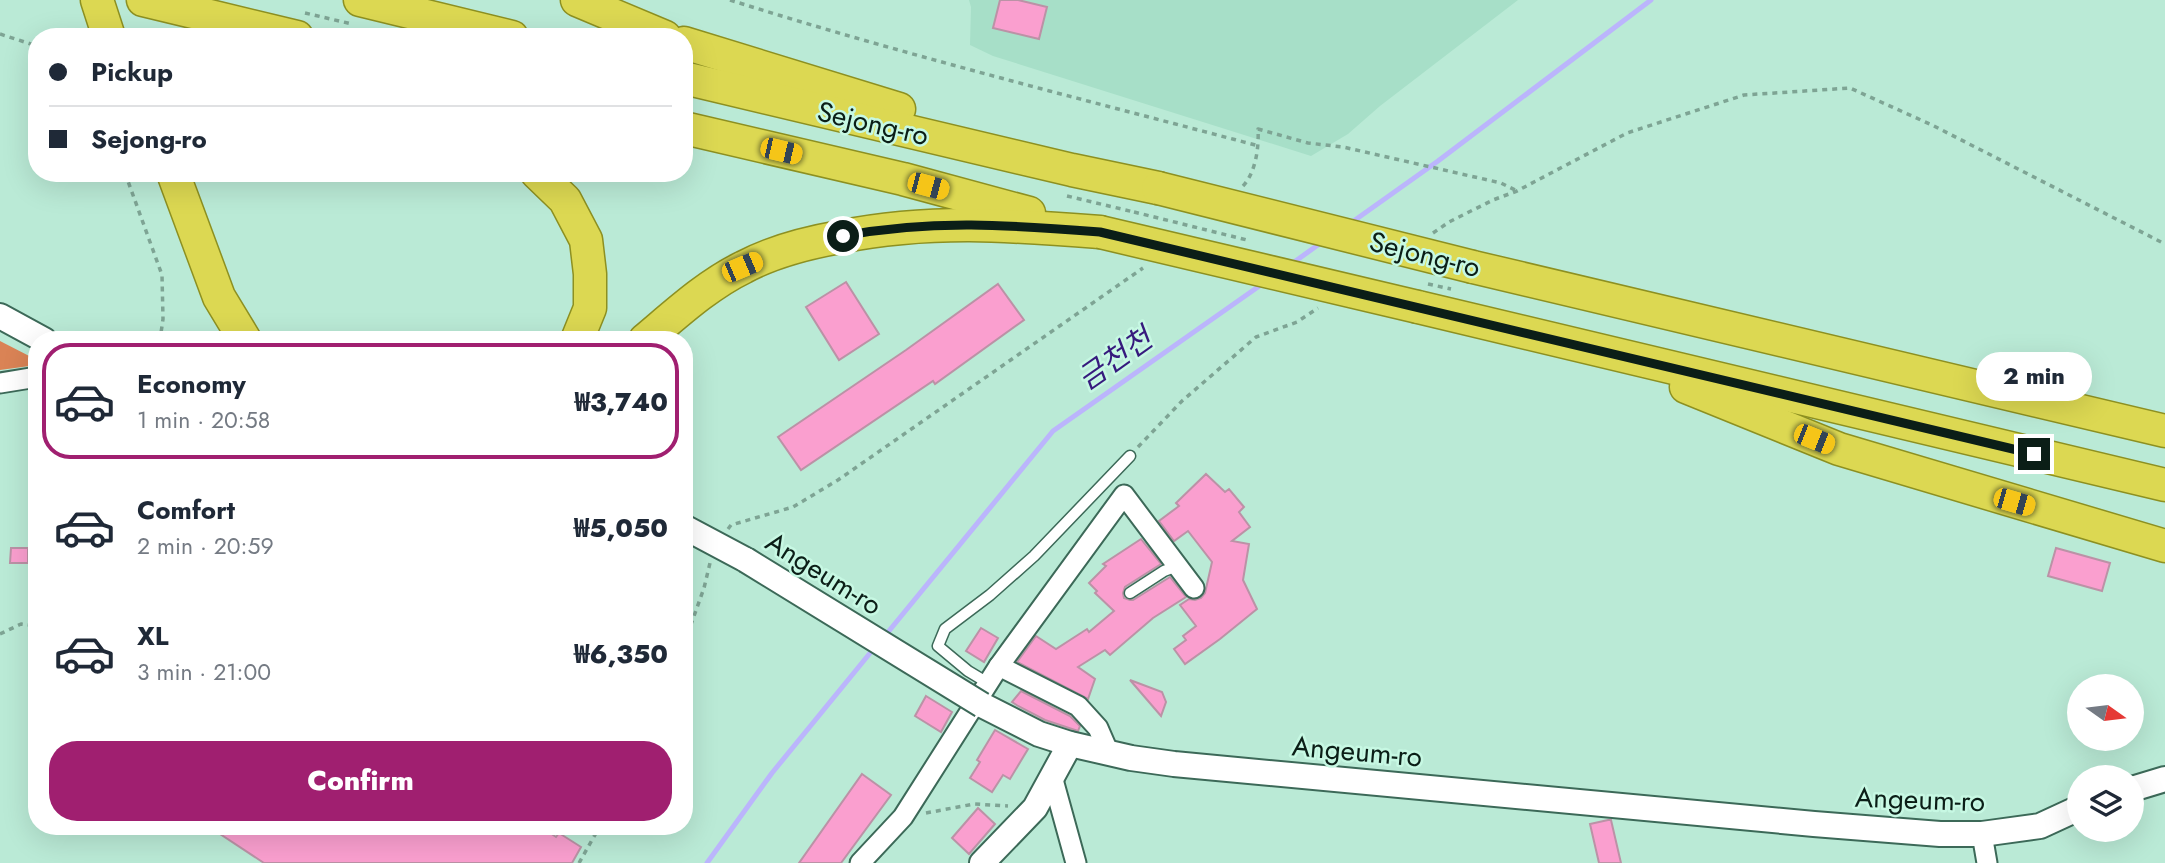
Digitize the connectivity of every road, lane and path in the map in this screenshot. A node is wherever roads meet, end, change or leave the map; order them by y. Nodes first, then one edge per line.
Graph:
1 (97, 0) edge
2 (118, 0) edge
3 (577, 0) edge
4 (730, 0) edge
5 (151, 2) edge
6 (357, 12) edge
7 (300, 24) edge
8 (106, 28) edge
9 (127, 28) edge
10 (215, 28) edge
11 (456, 28) edge
12 (643, 28) edge
13 (0, 34) edge
14 (28, 43) edge
15 (693, 46) edge
16 (693, 80) edge
17 (693, 130) edge
18 (1259, 146) junction
19 (1072, 170) junction
20 (128, 182) edge
21 (156, 182) edge
22 (176, 182) edge
23 (546, 182) edge
24 (1240, 190) dead end
25 (1517, 191) junction
26 (1201, 226) dead end
27 (1100, 232) junction
28 (1192, 233) dead end
29 (1429, 236) dead end
30 (2165, 244) edge
31 (1151, 262) dead end
32 (1319, 307) dead end
33 (0, 316) edge
34 (28, 331) edge
35 (161, 331) edge
36 (218, 331) edge
37 (240, 331) edge
38 (581, 331) edge
39 (656, 331) edge
40 (1590, 349) junction
41 (28, 378) edge
42 (0, 383) edge
43 (2165, 431) edge
44 (1130, 456) joint
45 (2165, 485) edge
46 (693, 532) edge
47 (716, 543) junction
48 (2165, 546) edge
49 (1177, 566) junction
50 (1194, 588) dead end
51 (1130, 593) dead end
52 (693, 619) edge
53 (28, 625) edge
54 (0, 634) edge
55 (999, 666) junction
56 (985, 694) junction
57 (1070, 744) junction
58 (1108, 751) junction
59 (1052, 776) junction
60 (2165, 779) edge
61 (2144, 785) edge
62 (1035, 808) junction
63 (2067, 814) edge
64 (903, 817) junction
65 (1982, 834) junction
66 (595, 835) edge
67 (579, 863) edge
68 (860, 863) edge
69 (982, 863) edge
70 (1076, 863) edge
71 (1987, 863) edge

1 - 8 highway
2 - 9 highway
3 - 12 highway
4 - 18 path
5 - 7 highway
5 - 10 highway
6 - 7 path
6 - 11 highway
13 - 14 path
15 - 19 highway
16 - 19 highway, Sejong-ro
17 - 27 highway, Sejong-ro
18 - 24 path
18 - 25 path
19 - 43 highway, Sejong-ro, bridge
20 - 35 path
21 - 36 highway
22 - 37 highway
23 - 38 highway
25 - 29 path
25 - 30 path
26 - 28 path
27 - 39 highway
27 - 40 highway, Sejong-ro, bridge
31 - 47 path
32 - 44 path
33 - 34 street
40 - 45 highway, Sejong-ro
40 - 48 highway
41 - 42 street
44 - 56 lane
46 - 47 street, Angeum-ro
47 - 52 path
47 - 56 street, Angeum-ro, bridge
49 - 50 street
49 - 51 lane
49 - 55 street
53 - 54 path
55 - 56 street
55 - 58 street
56 - 57 street, Angeum-ro
56 - 64 street
57 - 58 street, Angeum-ro
57 - 59 street
58 - 65 street, Angeum-ro
59 - 62 street
59 - 70 street
60 - 61 street
62 - 64 path
62 - 69 street
63 - 65 street, Angeum-ro
64 - 68 street
65 - 71 street
66 - 67 path

